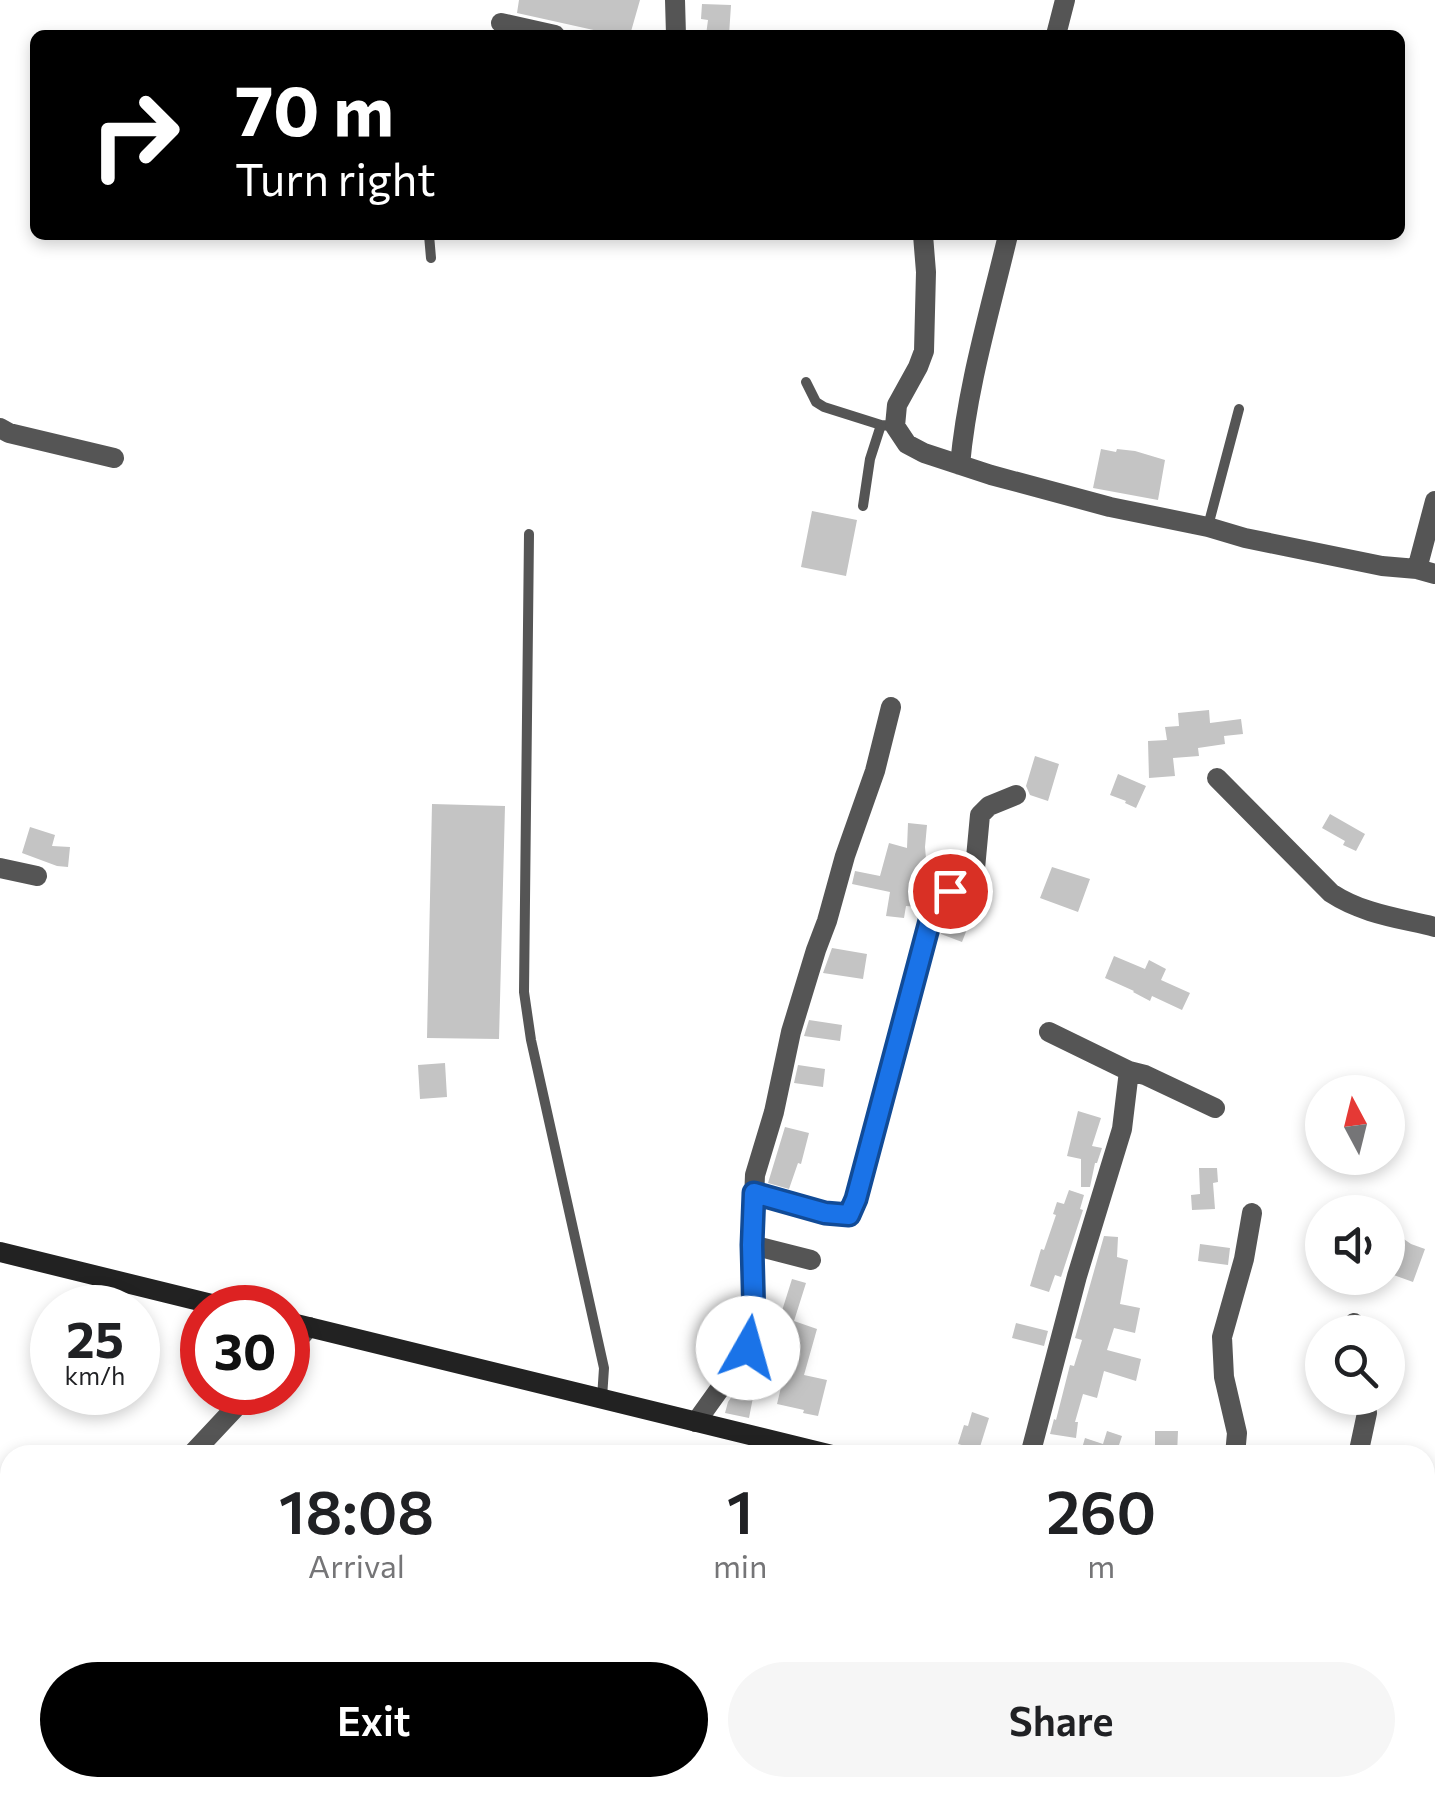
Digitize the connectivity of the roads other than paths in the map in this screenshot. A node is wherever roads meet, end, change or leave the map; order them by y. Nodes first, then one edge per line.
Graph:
1 (675, 0) edge
2 (1065, 0) edge
3 (676, 30) edge
4 (1057, 30) edge
5 (429, 240) edge
6 (923, 240) edge
7 (1007, 240) edge
8 (430, 258) dead end
9 (806, 382) dead end
10 (1239, 409) dead end
11 (888, 426) junction
12 (0, 428) edge
13 (114, 458) dead end
14 (960, 465) junction
15 (1435, 500) edge
16 (863, 506) dead end
17 (1208, 527) junction
18 (529, 534) dead end
19 (1426, 571) edge
20 (891, 707) dead end
21 (1217, 778) dead end
22 (1016, 795) dead end
23 (0, 868) edge
24 (37, 876) dead end
25 (1435, 927) edge
26 (1050, 1032) dead end
27 (1129, 1071) junction
28 (1215, 1108) dead end
29 (754, 1193) junction
30 (1252, 1213) dead end
31 (752, 1245) junction
32 (0, 1252) edge
33 (811, 1260) dead end
34 (180, 1296) edge
35 (310, 1328) edge
36 (602, 1399) junction
37 (228, 1415) edge
38 (1366, 1415) edge
39 (696, 1422) junction
40 (200, 1445) edge
41 (765, 1445) edge
42 (1033, 1445) edge
43 (1236, 1445) edge
44 (1360, 1445) edge

1 - 3 street
2 - 4 street
5 - 8 lane
6 - 11 street
7 - 14 street
9 - 11 lane
10 - 17 lane
11 - 14 street
11 - 16 lane
12 - 13 street
14 - 17 street
15 - 19 street
17 - 19 street
18 - 36 lane
20 - 29 street
21 - 25 street
22 - 29 street
23 - 24 street
26 - 27 street
27 - 28 street
27 - 42 street
29 - 31 street
30 - 43 street
31 - 33 street
31 - 39 street
32 - 34 street
35 - 36 street
36 - 39 street
37 - 40 street
38 - 44 street
39 - 41 street

